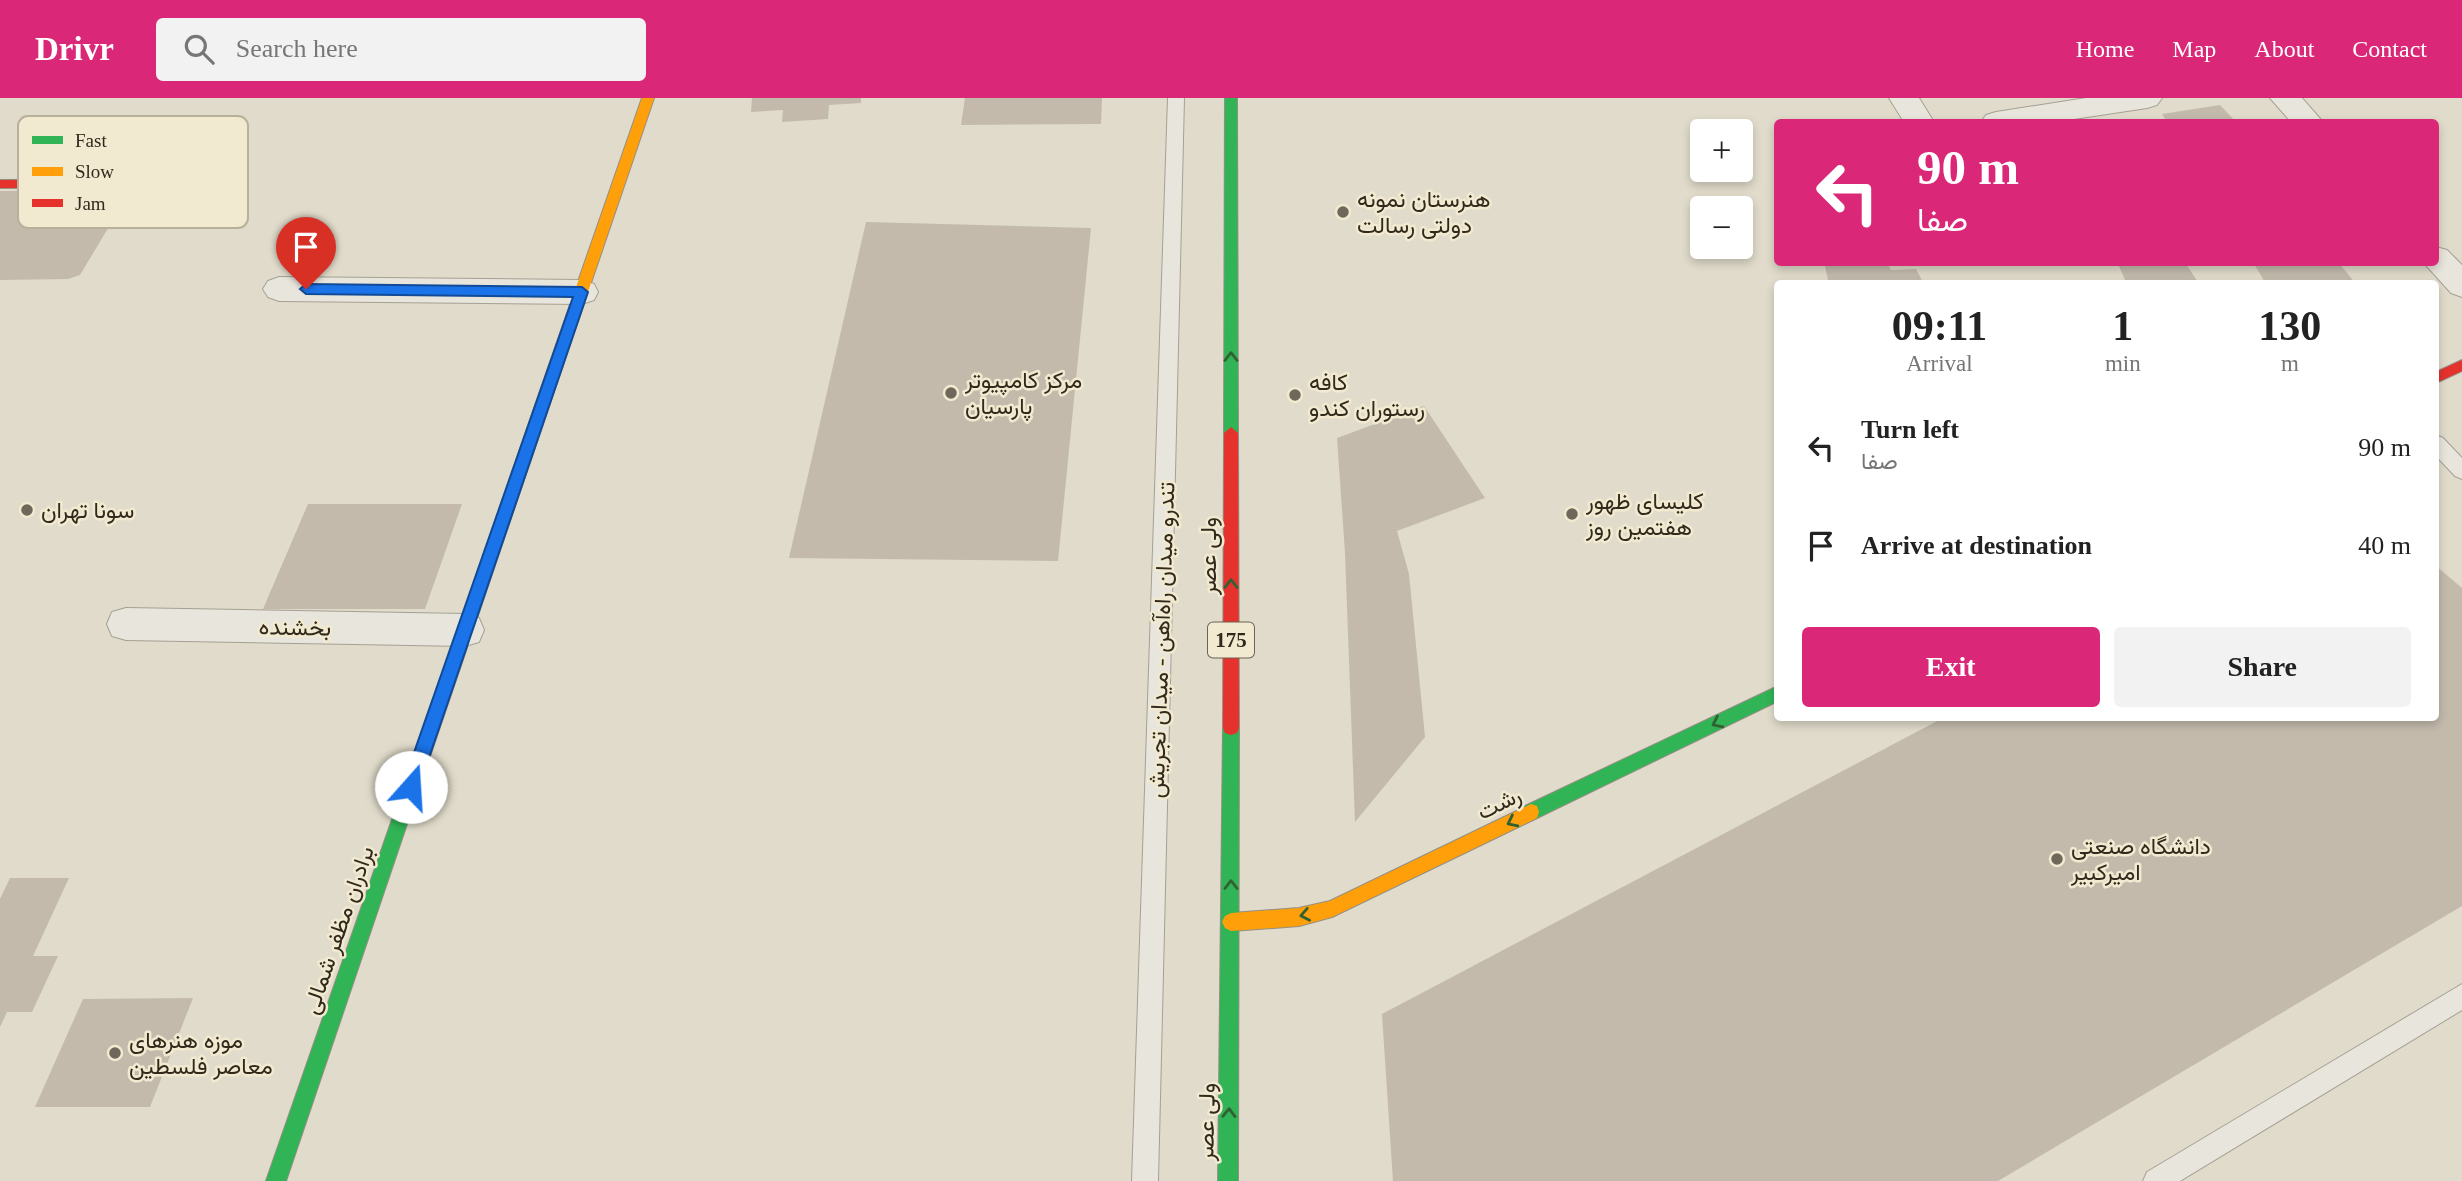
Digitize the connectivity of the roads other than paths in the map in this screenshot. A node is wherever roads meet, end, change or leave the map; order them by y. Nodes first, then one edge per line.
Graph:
1 (648, 98) edge
2 (1176, 98) edge
3 (1231, 98) edge
4 (1904, 98) edge
5 (2147, 98) edge
6 (2285, 98) edge
7 (1917, 119) edge
8 (2016, 119) edge
9 (2305, 119) edge
10 (0, 184) edge
11 (18, 184) edge
12 (2439, 261) edge
13 (2462, 285) edge
14 (279, 289) dead end
15 (582, 292) junction
16 (2462, 366) edge
17 (2439, 377) edge
18 (2439, 446) edge
19 (2462, 471) edge
20 (126, 624) dead end
21 (465, 630) junction
22 (1774, 695) edge
23 (1231, 922) junction
24 (2462, 996) edge
25 (276, 1181) edge
26 (1145, 1181) edge
27 (1228, 1181) edge
28 (2156, 1181) edge

1 - 15 street, برادران مظفر شمالی
2 - 26 lane, تندرو میدان راه‌آهن - میدان تجریش
23 -> 3 street, ولی عصر / 175
4 - 7 street
5 - 8 street
6 - 9 street
10 - 11 street
12 - 13 street
14 - 15 street
15 - 21 street, برادران مظفر شمالی
16 - 17 street
18 - 19 lane
20 - 21 street, بخشنده
21 - 25 street, برادران مظفر شمالی
22 -> 23 street, رشت
27 -> 23 street, ولی عصر / 175
24 - 28 lane

